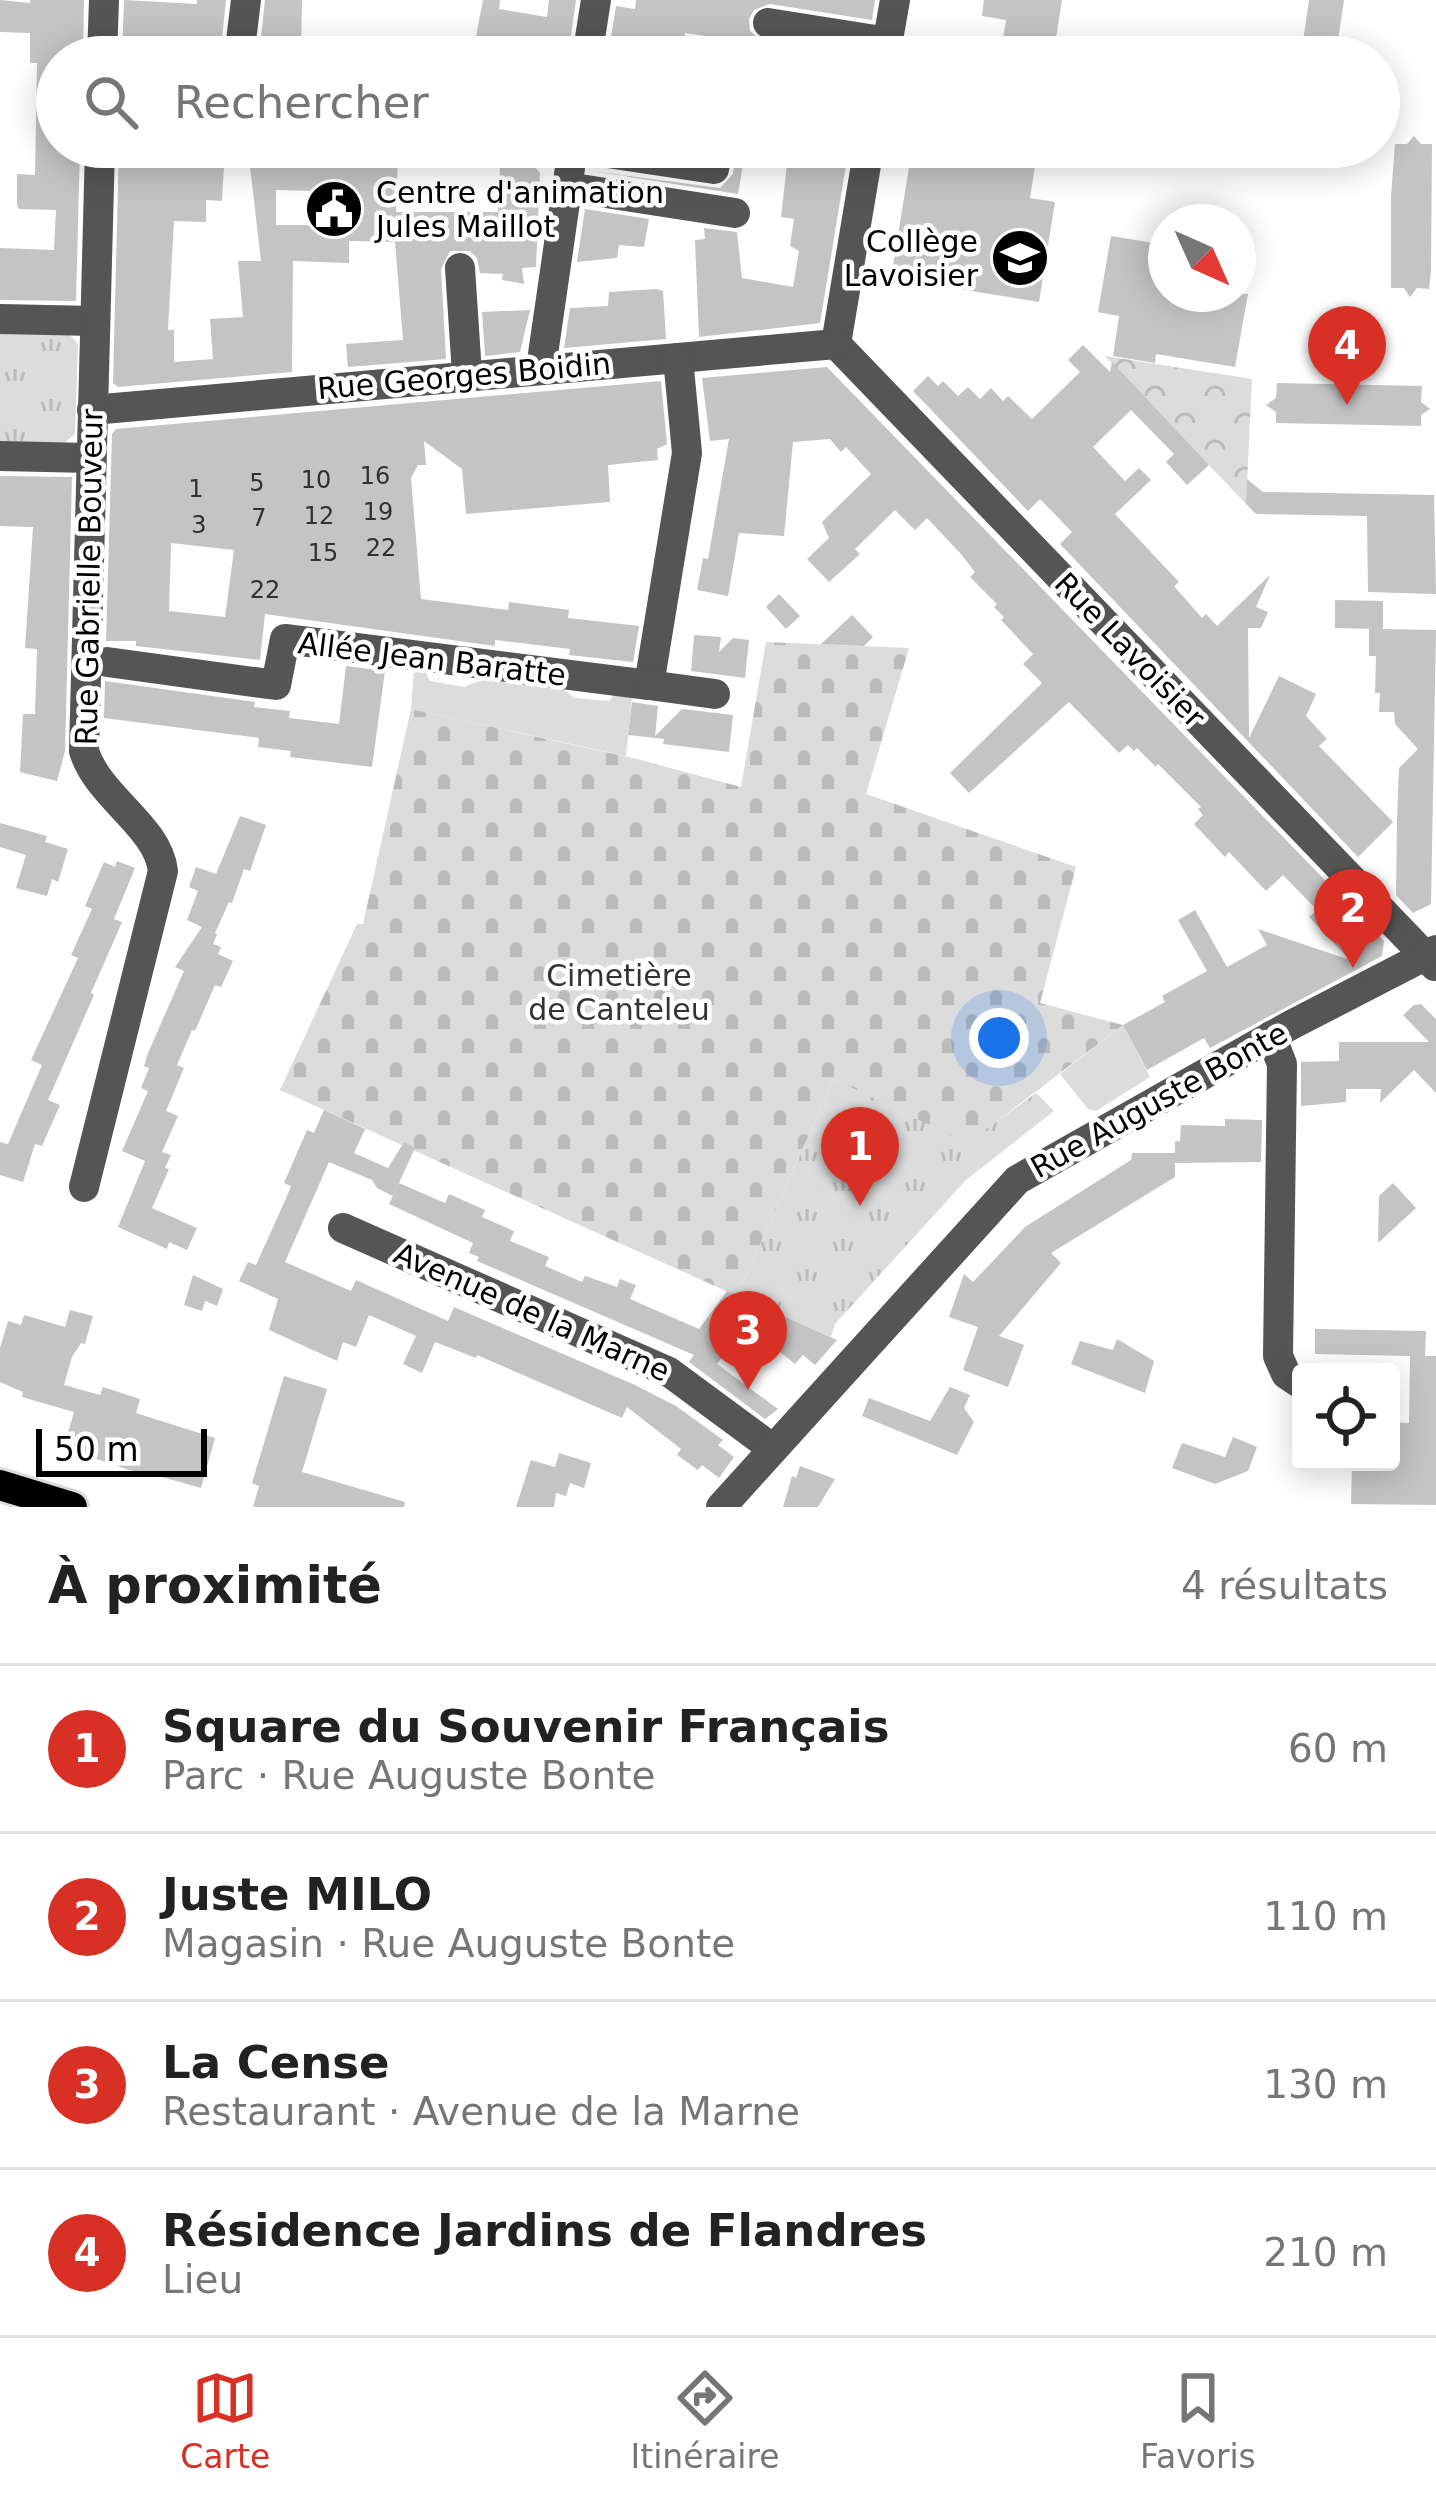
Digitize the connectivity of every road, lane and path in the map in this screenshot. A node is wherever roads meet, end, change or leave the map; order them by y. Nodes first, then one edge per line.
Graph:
1 (104, 0) edge
2 (246, 0) edge
3 (596, 0) edge
4 (895, 0) edge
5 (103, 36) edge
6 (241, 36) edge
7 (590, 36) edge
8 (777, 36) edge
9 (788, 36) edge
10 (889, 36) edge
11 (99, 168) edge
12 (570, 168) edge
13 (865, 168) edge
14 (567, 187) junction
15 (735, 213) dead end
16 (460, 268) dead end
17 (0, 319) edge
18 (95, 321) junction
19 (836, 344) junction
20 (678, 358) junction
21 (541, 368) junction
22 (467, 374) junction
23 (92, 410) junction
24 (0, 456) edge
25 (90, 458) junction
26 (107, 662) dead end
27 (649, 685) junction
28 (715, 694) dead end
29 (1432, 958) edge
30 (1271, 1036) junction
31 (84, 1187) dead end
32 (343, 1228) dead end
33 (1292, 1378) edge
34 (772, 1448) junction
35 (0, 1485) edge
36 (0, 1504) edge
37 (9, 1507) edge
38 (72, 1507) edge
39 (721, 1507) edge

1 - 5 street
2 - 6 street
3 - 7 street
4 - 10 street
8 - 9 street
11 - 18 street, Rue Gabrielle Bouveur
12 - 14 street
13 - 19 street
14 - 15 street
14 - 21 street
16 - 22 street
17 - 18 street
18 - 23 street, Rue Gabrielle Bouveur
19 - 20 street, Rue Georges Boidin
19 - 29 street, Rue Lavoisier
20 - 21 street, Rue Georges Boidin
20 - 27 street
21 - 22 street, Rue Georges Boidin
22 - 23 street, Rue Georges Boidin
23 - 25 street, Rue Gabrielle Bouveur
24 - 25 street
25 - 31 street, Rue Gabrielle Bouveur
26 - 27 street, Allée Jean Baratte
27 - 28 street, Allée Jean Baratte
29 - 30 street, Rue Auguste Bonte
30 - 33 street
30 - 34 street, Rue Auguste Bonte
32 - 34 street, Avenue de la Marne
34 - 39 street, Rue Auguste Bonte
35 - 38 main road
36 - 37 main road

